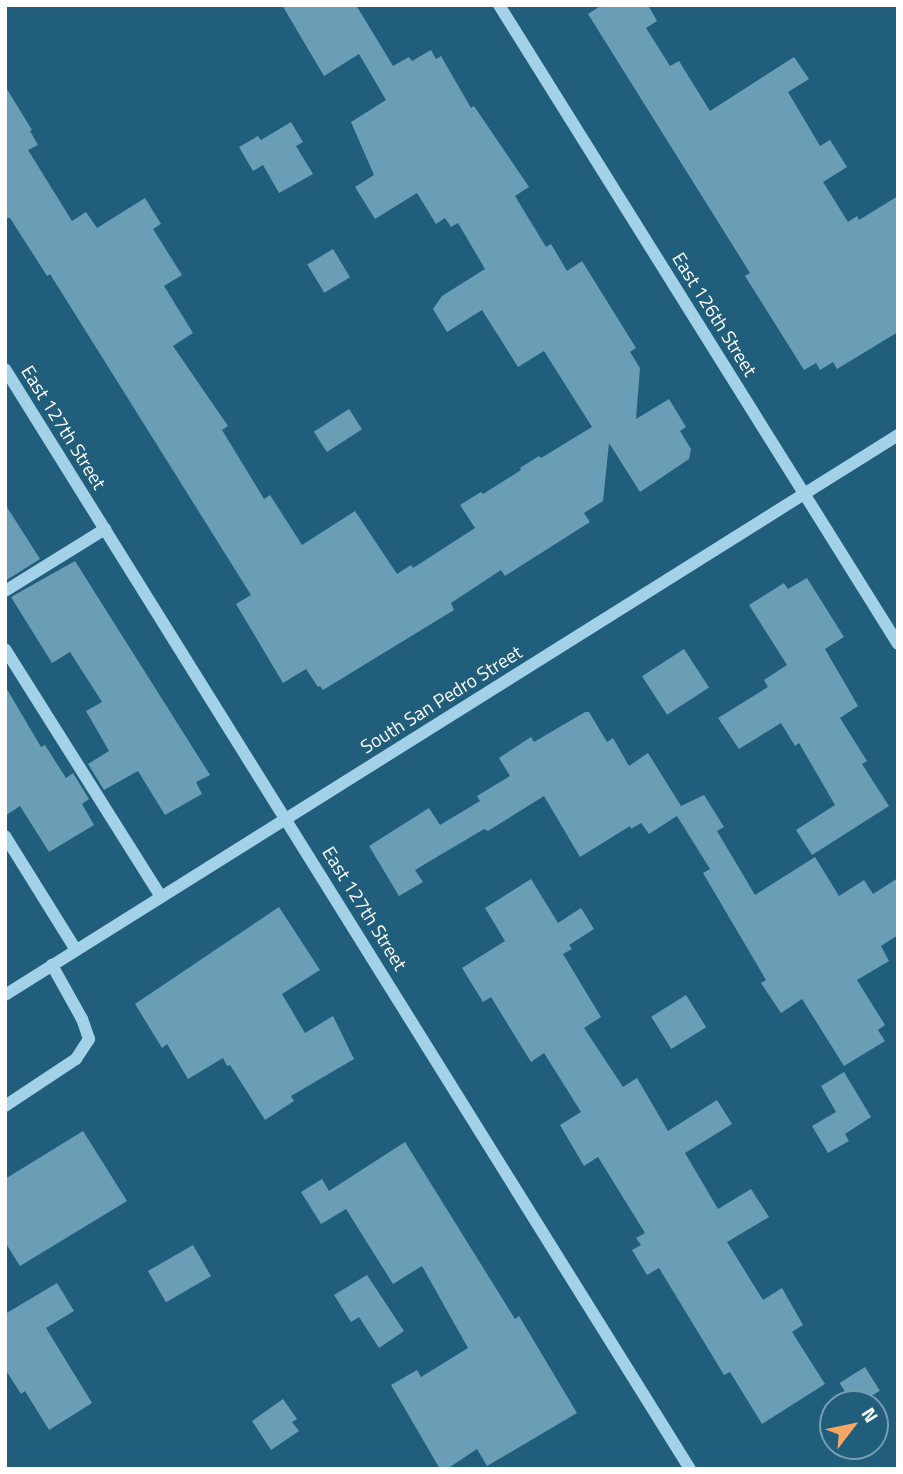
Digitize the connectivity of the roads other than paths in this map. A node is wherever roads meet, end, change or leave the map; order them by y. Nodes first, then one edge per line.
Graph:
1 (499, 5) edge
2 (5, 369) edge
3 (9, 383) edge
4 (898, 435) edge
5 (804, 494) junction
6 (105, 529) junction
7 (5, 591) edge
8 (898, 644) edge
9 (5, 649) edge
10 (287, 818) junction
11 (5, 836) edge
12 (161, 897) junction
13 (76, 950) junction
14 (52, 965) junction
15 (5, 995) edge
16 (5, 1106) edge
17 (690, 1469) edge

1 - 5 street, East 126th Street
2 - 3 street, East 127th Street
3 - 6 street, East 127th Street
4 - 5 street, South San Pedro Street
5 - 8 street, East 126th Street
5 - 10 street, South San Pedro Street
6 - 7 street
6 - 10 street, East 127th Street
9 - 12 street
10 - 12 street, South San Pedro Street
10 - 17 street, East 127th Street
11 - 13 street
12 - 13 street, South San Pedro Street
13 - 14 street, South San Pedro Street
14 - 15 street, South San Pedro Street
14 - 16 street

